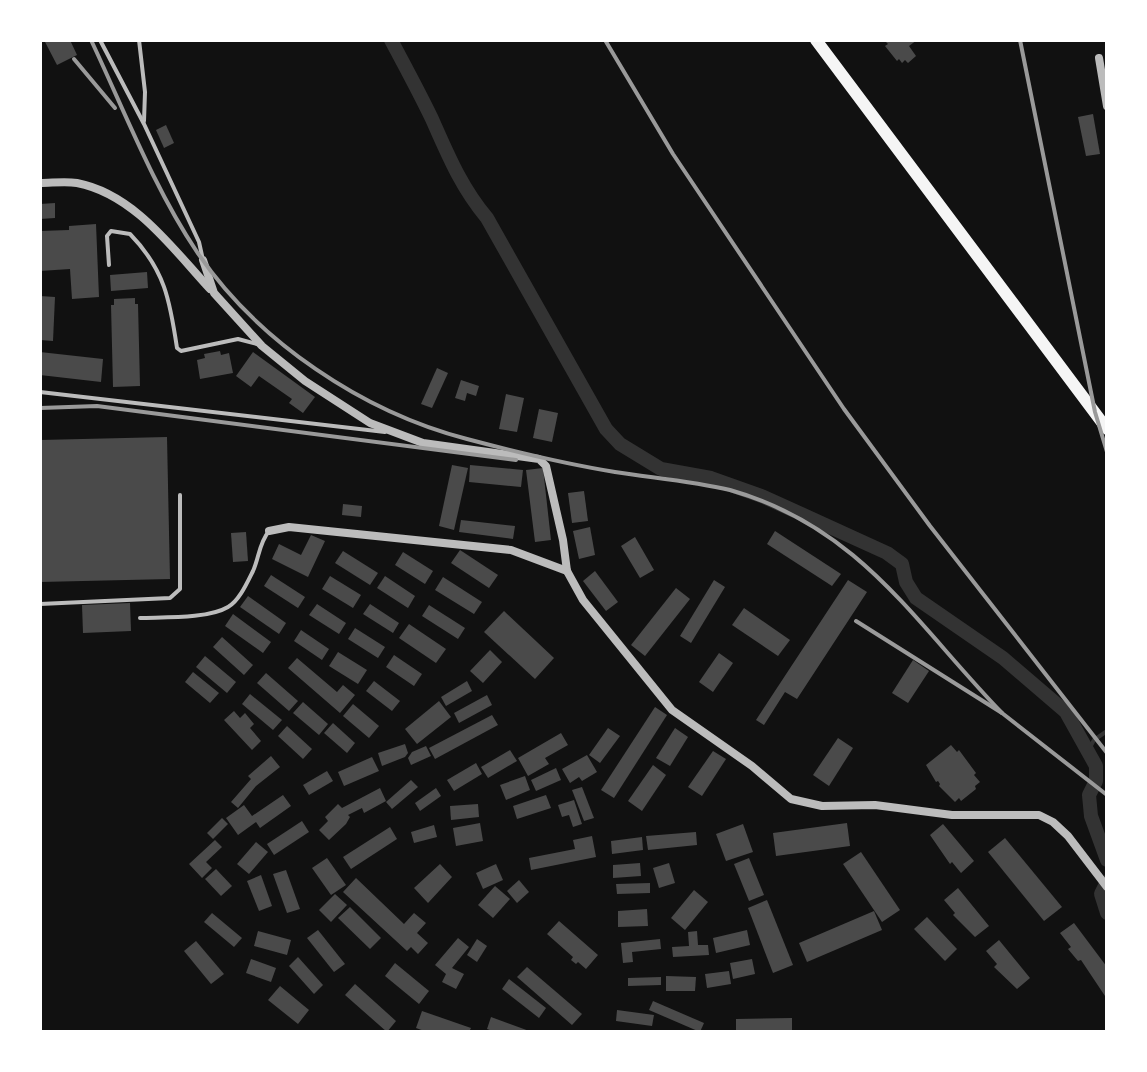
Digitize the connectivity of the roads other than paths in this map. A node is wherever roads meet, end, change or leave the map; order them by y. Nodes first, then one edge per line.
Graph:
1 (100, 40) edge
2 (139, 40) edge
3 (816, 40) edge
4 (1099, 58) dead end
5 (1107, 106) edge
6 (144, 124) junction
7 (40, 183) edge
8 (203, 260) joint
9 (109, 265) dead end
10 (214, 293) junction
11 (262, 346) junction
12 (40, 392) edge
13 (1107, 429) edge
14 (399, 434) junction
15 (180, 495) dead end
16 (269, 531) joint
17 (567, 571) junction
18 (40, 604) edge
19 (140, 618) dead end
20 (1104, 883) edge

1 - 6 lane
2 - 6 lane
3 - 13 main road
4 - 5 street
6 - 8 lane
7 - 10 street
8 - 10 street
9 - 11 lane
10 - 11 street
11 - 14 street
12 - 14 lane
14 - 17 street
15 - 18 lane
16 - 17 street
16 - 19 lane
17 - 20 street

